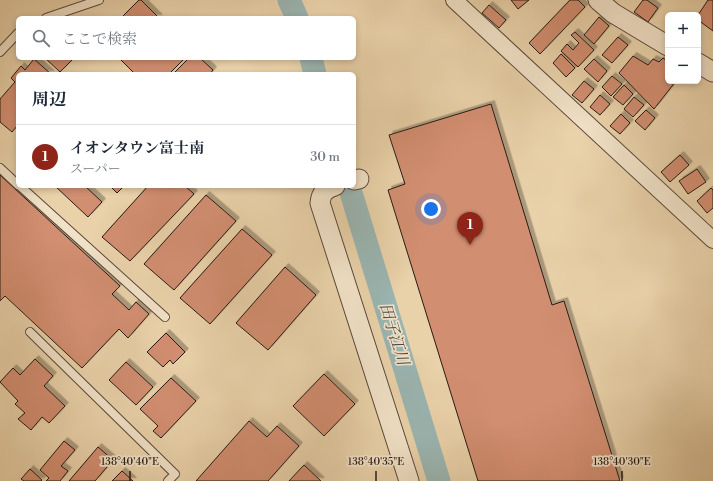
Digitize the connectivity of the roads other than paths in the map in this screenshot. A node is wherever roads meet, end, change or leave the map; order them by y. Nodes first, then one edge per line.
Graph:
1 (99, 0) edge
2 (454, 0) edge
3 (598, 0) edge
4 (52, 16) edge
5 (16, 35) edge
6 (665, 44) edge
7 (0, 52) edge
8 (701, 64) edge
9 (713, 72) edge
10 (0, 168) edge
11 (16, 182) edge
12 (22, 188) edge
13 (329, 188) edge
14 (713, 240) edge
15 (165, 318) dead end
16 (30, 332) dead end
17 (168, 481) edge
18 (409, 481) edge

1 - 4 lane
2 - 14 street
3 - 6 street
5 - 7 lane
8 - 9 street
10 - 11 lane
12 - 15 lane
13 - 18 street
16 - 17 lane

